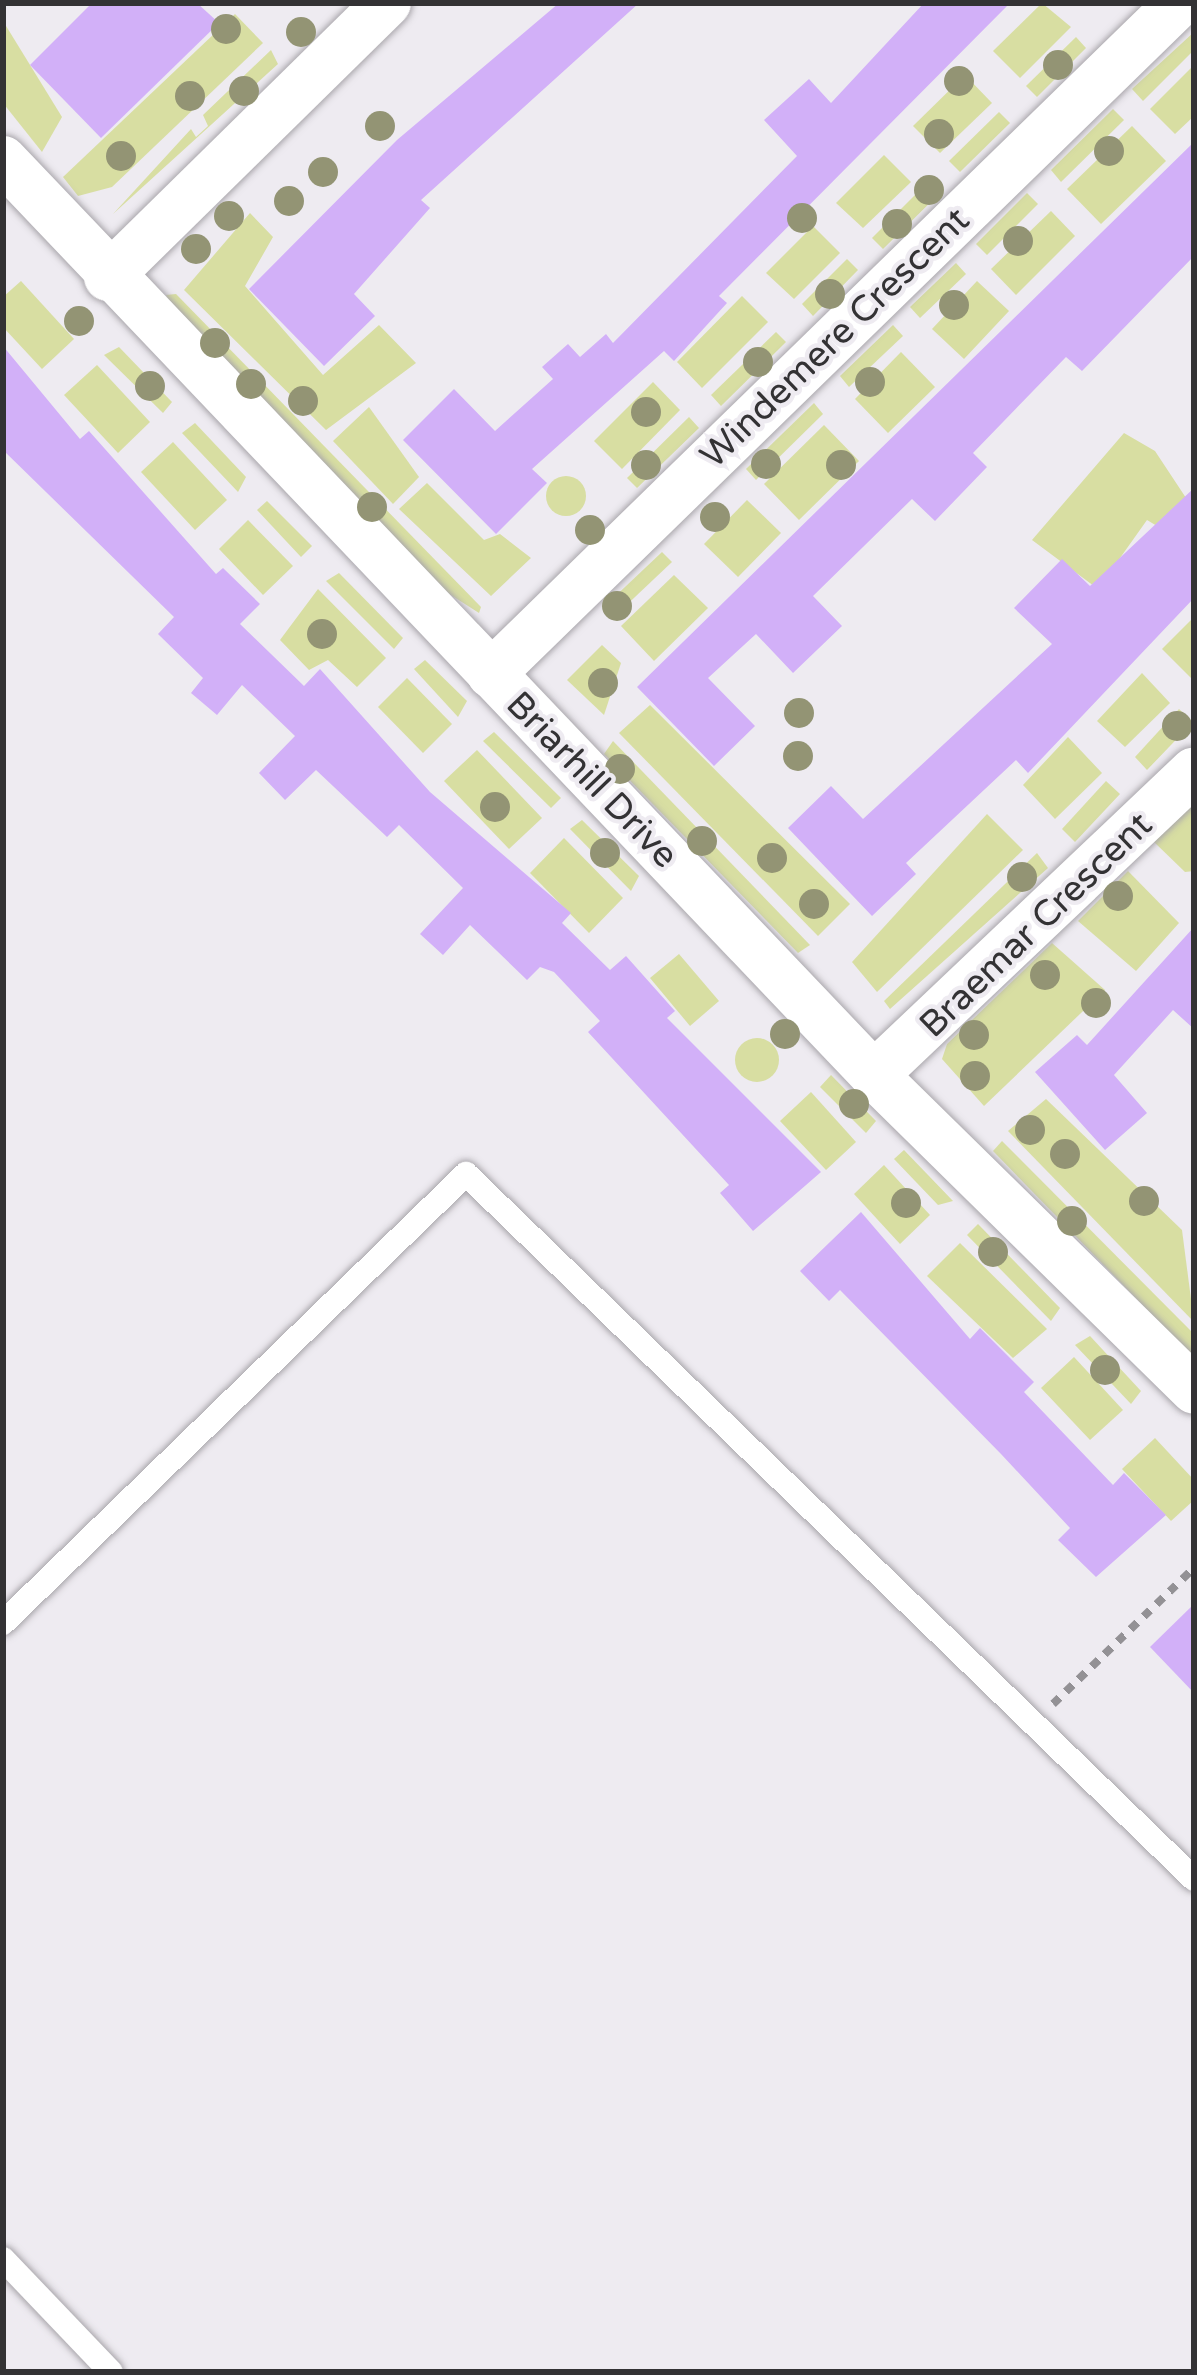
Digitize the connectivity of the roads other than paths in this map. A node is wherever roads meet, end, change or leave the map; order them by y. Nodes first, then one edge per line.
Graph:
1 (387, 3) edge
2 (1179, 3) edge
3 (3, 160) edge
4 (108, 277) junction
5 (491, 674) junction
6 (1194, 771) edge
7 (874, 1075) junction
8 (1194, 1390) edge
9 (3, 1623) edge
10 (1194, 1879) edge
11 (3, 2259) edge
12 (111, 2372) edge

1 - 4 street
2 - 5 street, Windemere Crescent
3 - 4 street, Briarhill Drive
4 - 5 street, Briarhill Drive
5 - 7 street, Briarhill Drive
6 - 7 street, Braemar Crescent
7 - 8 street, Briarhill Drive
9 - 10 lane
11 - 12 lane

